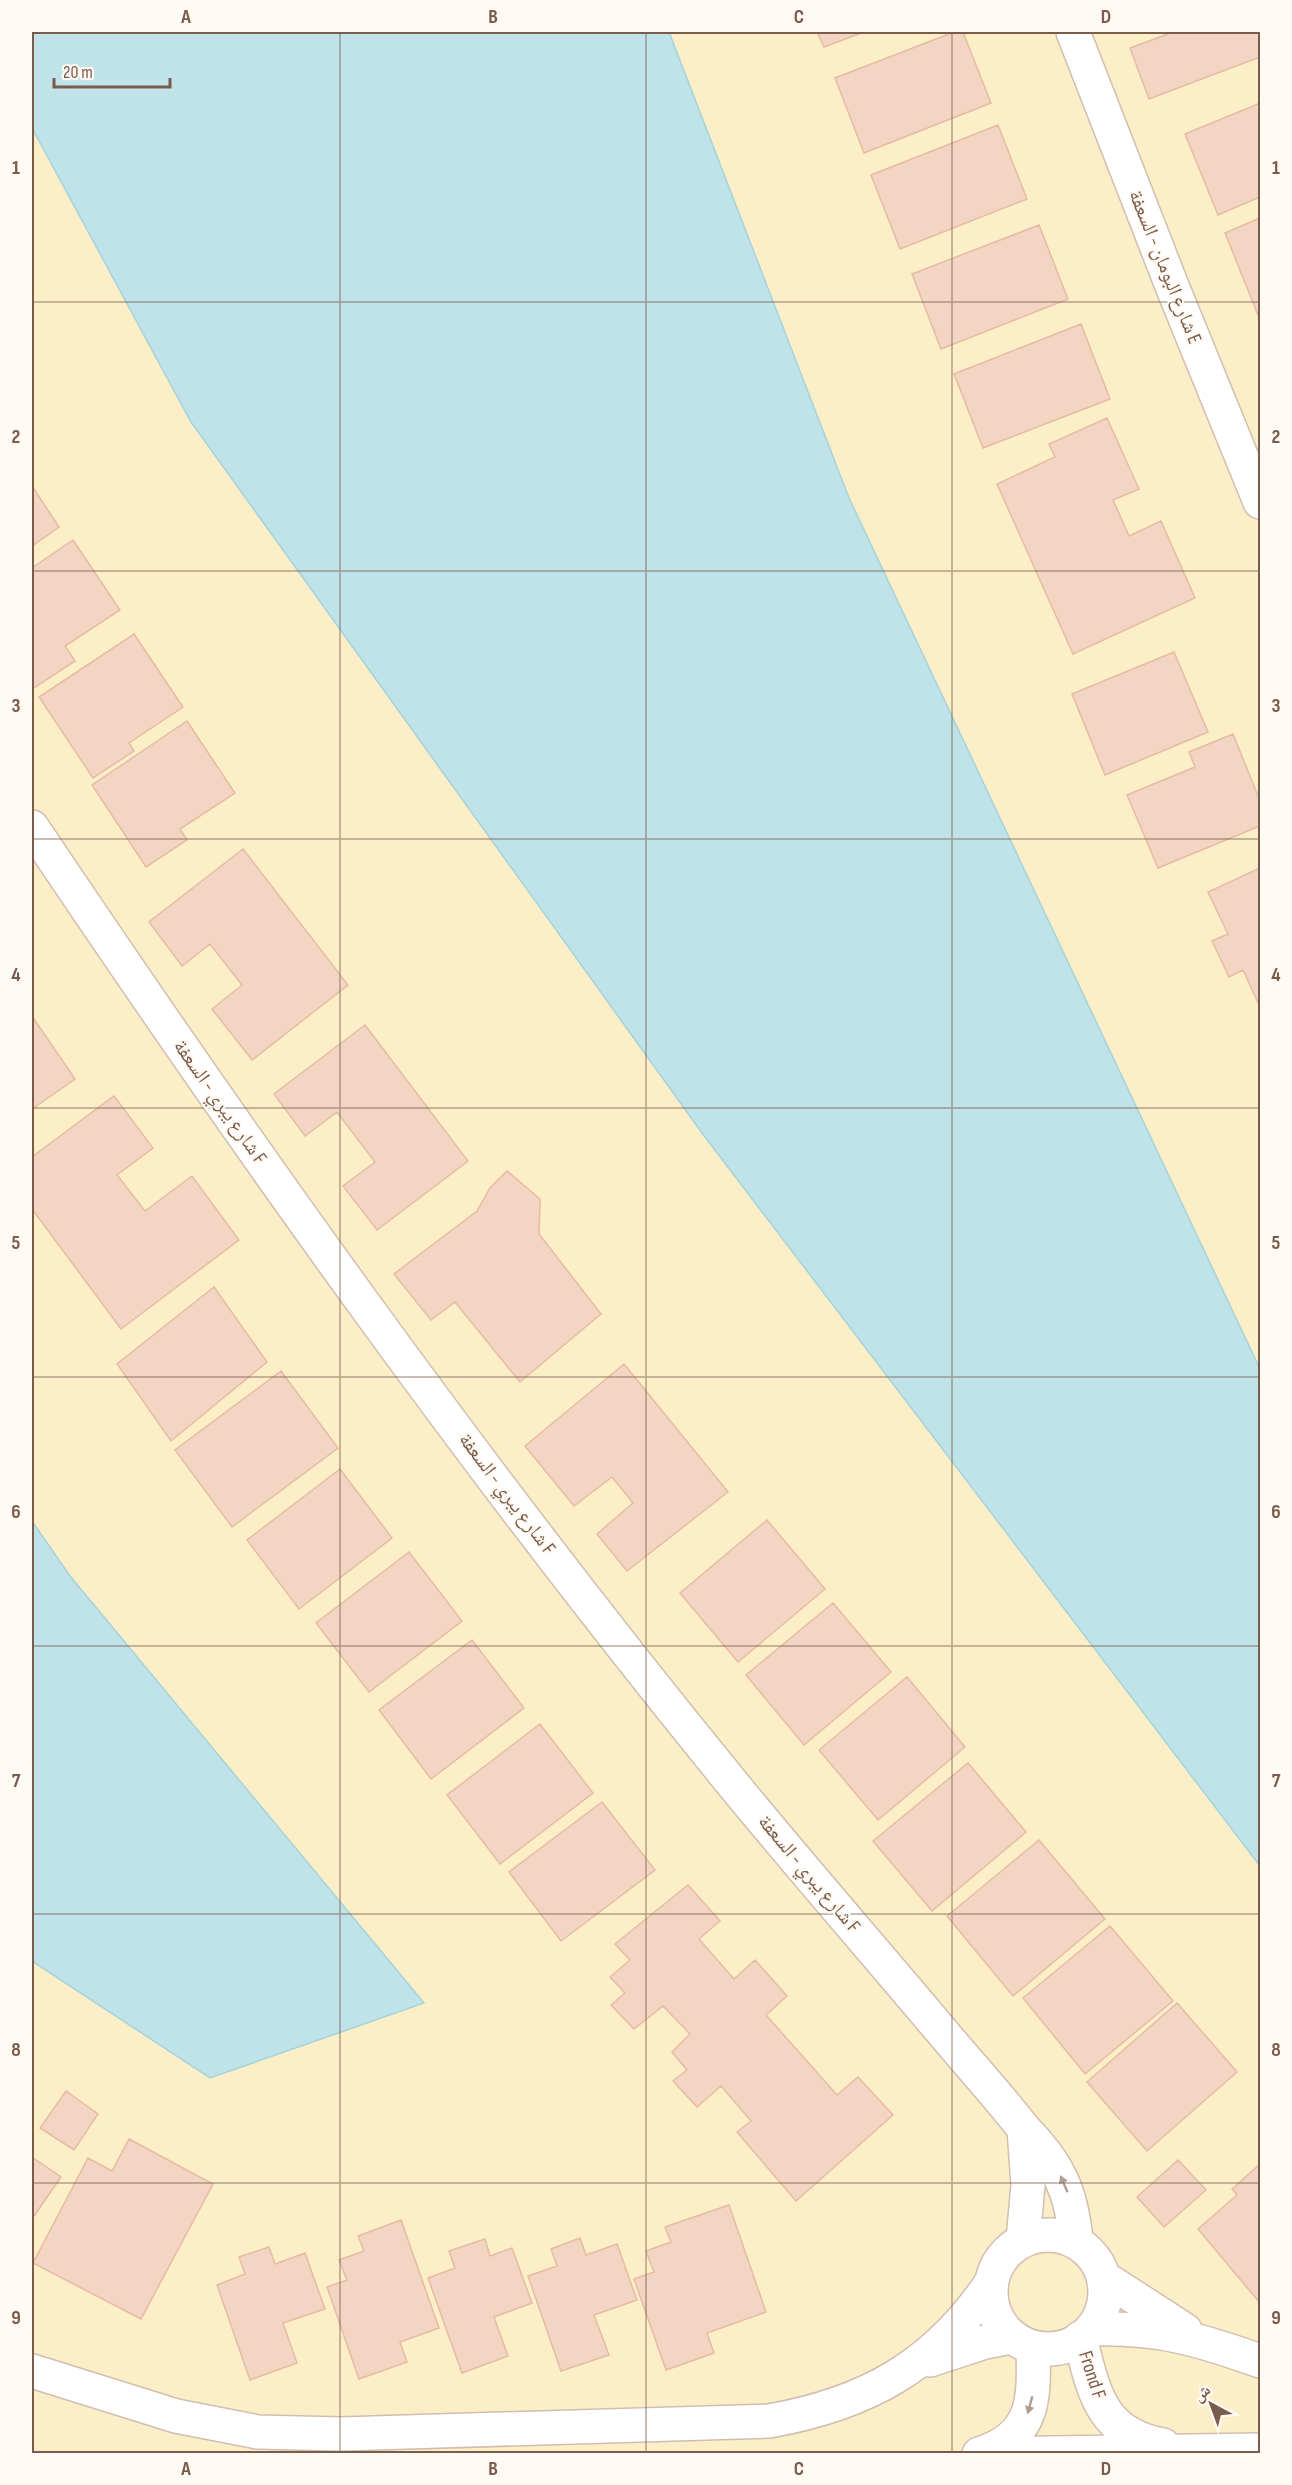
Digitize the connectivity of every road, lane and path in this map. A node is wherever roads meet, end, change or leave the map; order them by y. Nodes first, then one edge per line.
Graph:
1 (1073, 32) edge
2 (1260, 502) edge
3 (32, 827) edge
4 (1023, 2129) junction
5 (1023, 2240) junction
6 (1076, 2241) junction
7 (1103, 2277) junction
8 (991, 2283) junction
9 (1085, 2334) junction
10 (1022, 2342) junction
11 (1213, 2344) junction
12 (1260, 2361) edge
13 (36, 2370) edge
14 (904, 2372) junction
15 (1260, 2450) edge
16 (1200, 2452) junction
17 (980, 2453) edge

1 - 2 street, شارع البومان - السعفة E
3 - 4 street, شارع يبري - السعفة F
4 - 5 street
6 -> 4 street, شارع يبري - السعفة F
5 - 6 street
5 - 8 street
6 - 7 street
7 - 9 street
7 - 11 street
8 - 10 street
8 - 14 street
9 - 10 street
9 - 11 street
9 - 16 street, Frond F
10 - 14 street
10 -> 17 street
11 - 12 street
13 - 14 street
15 - 16 street
16 - 17 street

